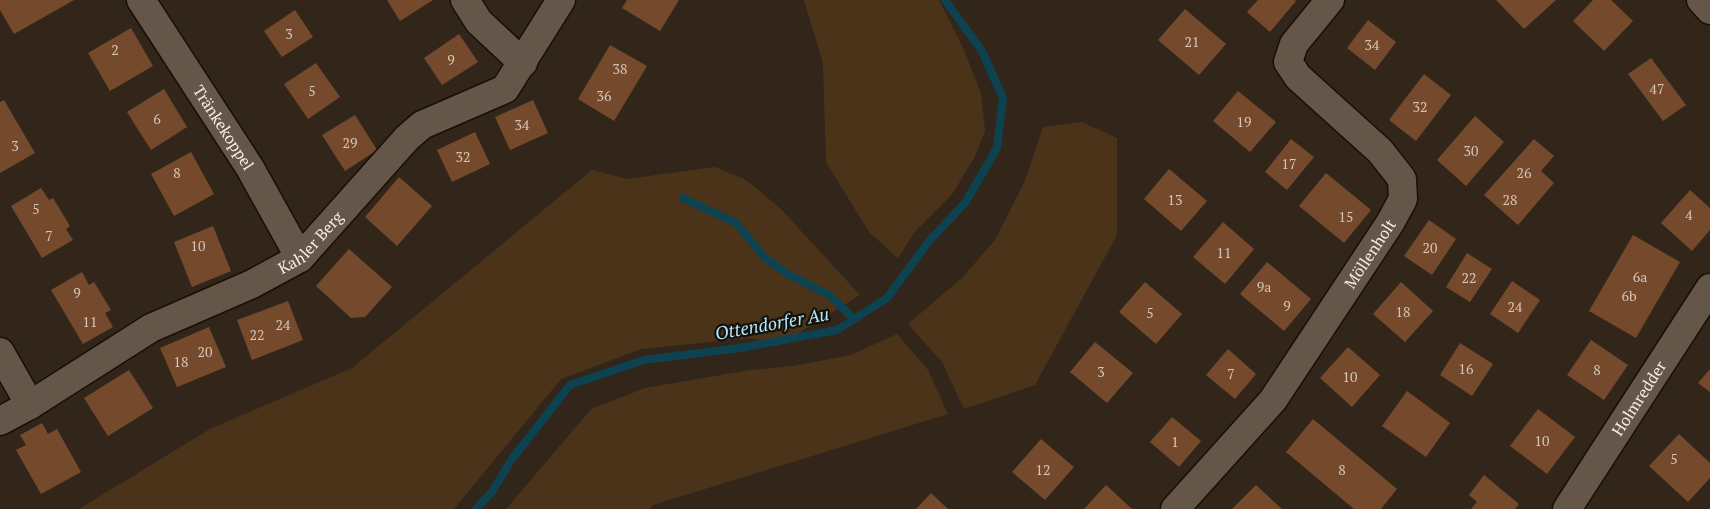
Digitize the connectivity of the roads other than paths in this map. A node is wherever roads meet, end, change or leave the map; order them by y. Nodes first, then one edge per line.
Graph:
1 (141, 0) edge
2 (465, 0) edge
3 (561, 0) edge
4 (1329, 0) edge
5 (1701, 0) edge
6 (1710, 10) edge
7 (523, 63) junction
8 (300, 258) junction
9 (1710, 288) edge
10 (0, 352) edge
11 (30, 405) junction
12 (0, 421) edge
13 (1175, 509) edge
14 (1567, 509) edge

1 - 8 street, Tränkekoppel
2 - 7 street
3 - 7 street, Kahler Berg
4 - 13 street, Möllenholt
5 - 6 street
7 - 8 street, Kahler Berg
8 - 11 street, Kahler Berg
9 - 14 street, Holmredder
10 - 11 street
11 - 12 street, Kahler Berg

